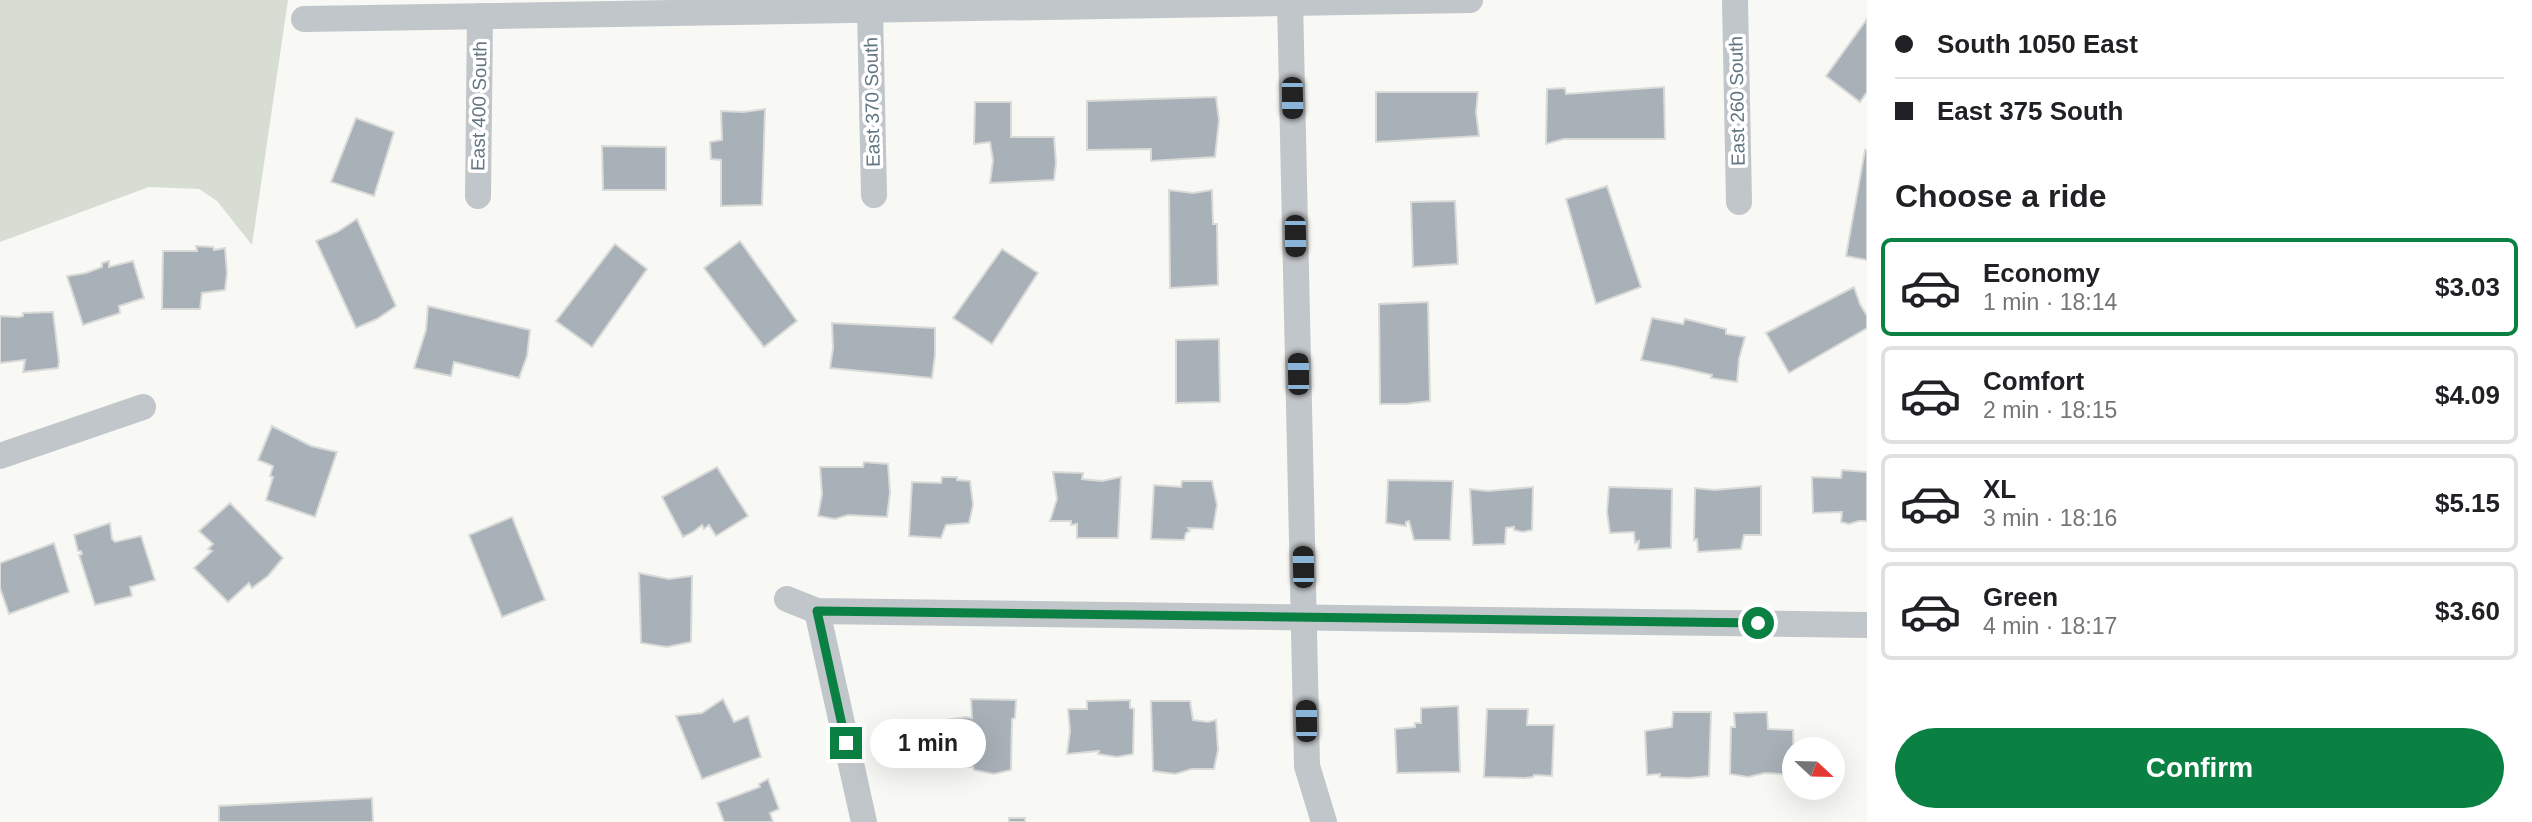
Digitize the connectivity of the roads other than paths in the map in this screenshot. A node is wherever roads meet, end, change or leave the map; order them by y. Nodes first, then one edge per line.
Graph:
1 (1470, 0) edge
2 (1735, 0) edge
3 (1290, 2) edge
4 (870, 10) junction
5 (481, 16) junction
6 (304, 19) dead end
7 (874, 194) dead end
8 (478, 196) dead end
9 (1738, 202) dead end
10 (143, 407) dead end
11 (0, 456) edge
12 (787, 599) dead end
13 (817, 611) junction
14 (1304, 617) junction
15 (1867, 625) edge
16 (864, 822) edge
17 (1324, 822) edge

1 - 3 street
2 - 9 street, East 260 South
3 - 4 street
3 - 14 street
4 - 5 street
4 - 7 street, East 370 South
5 - 6 street
5 - 8 street, East 400 South
10 - 11 street
12 - 13 street
13 - 14 street
13 - 16 street
14 - 15 street
14 - 17 street

